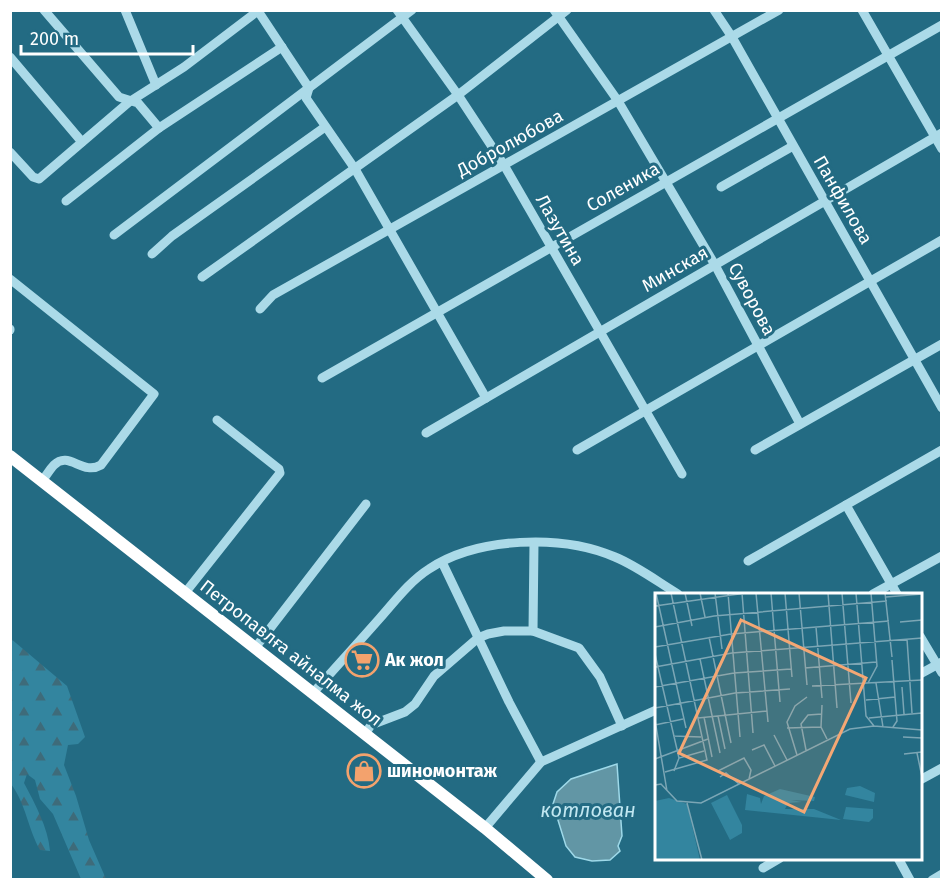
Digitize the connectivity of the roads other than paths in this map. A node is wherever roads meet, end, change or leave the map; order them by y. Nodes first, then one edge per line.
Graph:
1 (44, 10) edge
2 (125, 10) edge
3 (412, 10) edge
4 (714, 10) edge
5 (779, 10) edge
6 (862, 10) edge
7 (258, 11) edge
8 (560, 13) edge
9 (399, 14) edge
10 (942, 25) edge
11 (732, 37) junction
12 (282, 47) junction
13 (888, 56) junction
14 (10, 57) edge
15 (156, 85) junction
16 (309, 88) junction
17 (458, 95) junction
18 (618, 101) junction
19 (129, 102) junction
20 (778, 118) junction
21 (325, 127) junction
22 (159, 128) junction
23 (938, 135) edge
24 (82, 142) junction
25 (793, 146) junction
26 (942, 149) edge
27 (10, 152) edge
28 (504, 165) junction
29 (355, 169) junction
30 (665, 182) junction
31 (721, 187) dead end
32 (66, 201) dead end
33 (825, 201) junction
34 (390, 229) junction
35 (114, 235) dead end
36 (942, 240) edge
37 (551, 247) junction
38 (153, 254) dead end
39 (715, 265) junction
40 (202, 277) dead end
41 (10, 279) edge
42 (870, 282) junction
43 (260, 309) dead end
44 (437, 312) junction
45 (600, 332) junction
46 (942, 344) edge
47 (758, 346) junction
48 (914, 360) junction
49 (322, 378) dead end
50 (486, 398) junction
51 (942, 408) edge
52 (646, 411) junction
53 (218, 420) dead end
54 (800, 424) junction
55 (426, 433) dead end
56 (577, 450) dead end
57 (755, 450) dead end
58 (942, 450) edge
59 (10, 456) edge
60 (682, 474) dead end
61 (42, 481) junction
62 (366, 504) dead end
63 (846, 505) junction
64 (534, 543) junction
65 (942, 556) edge
66 (748, 561) dead end
67 (442, 562) junction
68 (891, 584) junction
69 (676, 593) edge
70 (875, 593) edge
71 (896, 593) edge
72 (185, 594) junction
73 (533, 632) junction
74 (478, 638) junction
75 (922, 638) edge
76 (255, 648) junction
77 (940, 667) edge
78 (922, 674) edge
79 (313, 693) junction
80 (655, 711) edge
81 (622, 726) junction
82 (365, 734) junction
83 (541, 762) junction
84 (942, 768) edge
85 (922, 779) edge
86 (485, 828) junction
87 (777, 860) edge
88 (899, 860) edge
89 (763, 868) dead end
90 (942, 874) edge
91 (547, 879) edge
92 (910, 879) edge
93 (932, 879) edge

1 - 19 street
2 - 15 street
3 - 9 street
4 - 11 street, Панфилова
5 - 11 street, Добролюбова
6 - 13 street
7 - 12 street
7 - 15 street
8 - 17 street
8 - 18 street, Суворова
9 - 16 street
9 - 17 street, Лазутина
10 - 13 street, Соленика
11 - 18 street, Добролюбова
11 - 20 street, Панфилова
12 - 16 street
12 - 22 street
13 - 20 street, Соленика
13 - 23 street
14 - 24 street
15 - 19 street
16 - 21 street
16 - 35 street
17 - 28 street, Лазутина
17 - 29 street
18 - 28 street, Добролюбова
18 - 30 street, Суворова
19 - 22 street
19 - 24 street
20 - 25 street, Панфилова
20 - 30 street, Соленика
21 - 29 street
21 - 38 street
22 - 32 street
23 - 26 street
23 - 33 street, Минская
24 - 27 street
25 - 31 street
25 - 33 street, Панфилова
28 - 34 street, Добролюбова
28 - 37 street, Лазутина
29 - 34 street
29 - 40 street
30 - 37 street, Соленика
30 - 39 street, Суворова
33 - 39 street, Минская
33 - 42 street, Панфилова
34 - 43 street, Добролюбова
34 - 44 street
36 - 42 street
37 - 44 street, Соленика
37 - 45 street, Лазутина
39 - 45 street, Минская
39 - 47 street, Суворова
41 - 61 street
42 - 47 street
42 - 48 street, Панфилова
44 - 49 street, Соленика
44 - 50 street
45 - 50 street, Минская
45 - 52 street, Лазутина
46 - 48 street
47 - 52 street
47 - 54 street, Суворова
48 - 51 street, Панфилова
48 - 54 street
50 - 55 street, Минская
52 - 56 street
52 - 60 street, Лазутина
53 - 72 street
54 - 57 street
58 - 63 street
59 - 61 highway, Петропавлға айналма жол
61 - 72 highway, Петропавлға айналма жол
62 - 76 street
63 - 66 street
63 - 68 street
64 - 67 street
64 - 69 street
64 - 73 street
65 - 68 street
67 - 74 street
67 - 79 street
68 - 70 street
68 - 71 street
72 - 76 highway, Петропавлға айналма жол
73 - 74 street
73 - 81 street
74 - 82 street
74 - 83 street
75 - 77 street
76 - 79 highway, Петропавлға айналма жол
77 - 78 street
79 - 82 highway, Петропавлға айналма жол
80 - 81 street
81 - 83 street
82 - 86 highway, Петропавлға айналма жол
83 - 86 street
84 - 85 street
86 - 91 highway, Петропавлға айналма жол
87 - 89 street
88 - 92 street
90 - 93 street

